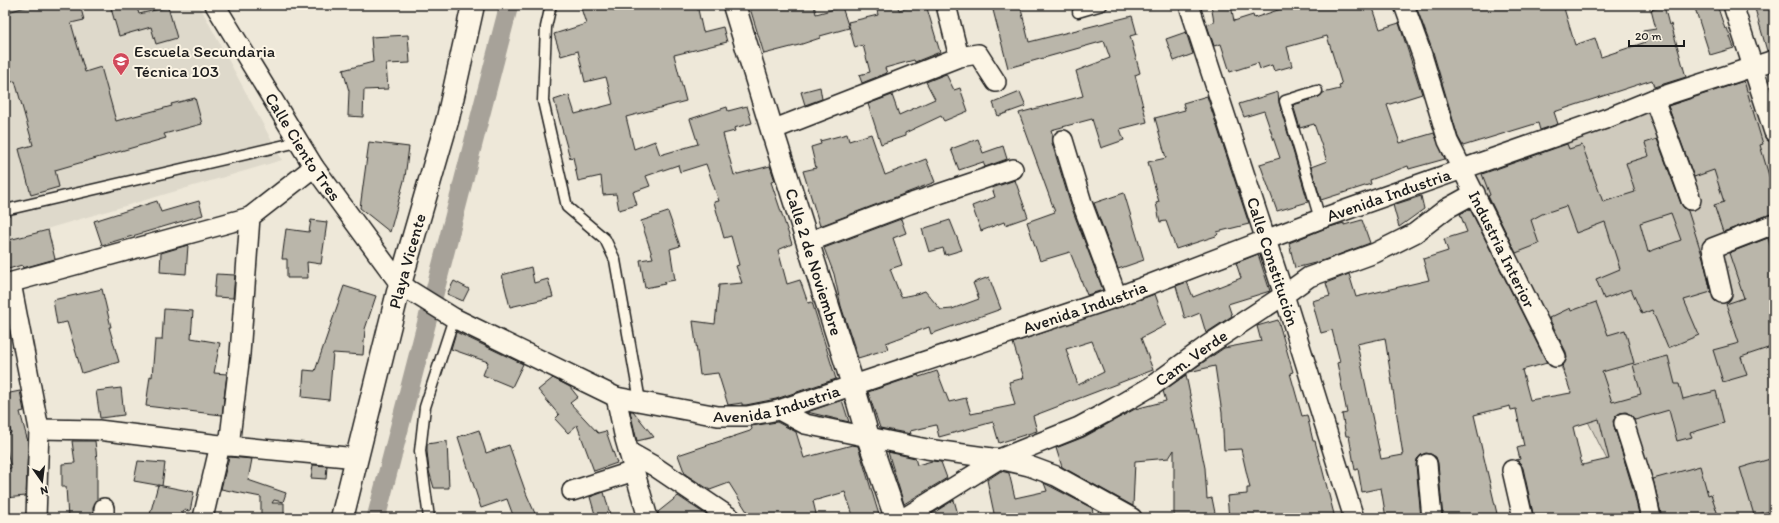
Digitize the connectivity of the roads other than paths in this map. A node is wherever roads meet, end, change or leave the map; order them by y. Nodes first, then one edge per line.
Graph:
1 (215, 5) edge
2 (474, 5) edge
3 (551, 5) edge
4 (734, 5) edge
5 (946, 5) edge
6 (1102, 5) edge
7 (1189, 5) edge
8 (1404, 5) edge
9 (1733, 5) edge
10 (1078, 12) dead end
11 (958, 58) junction
12 (1774, 60) edge
13 (1753, 67) junction
14 (996, 82) dead end
15 (1317, 91) dead end
16 (1654, 99) junction
17 (772, 130) junction
18 (1774, 132) edge
19 (1063, 140) dead end
20 (298, 142) junction
21 (314, 167) junction
22 (1013, 169) dead end
23 (1464, 170) junction
24 (1475, 193) junction
25 (1691, 200) dead end
26 (5, 210) edge
27 (250, 217) junction
28 (1320, 219) junction
29 (1774, 224) edge
30 (1266, 240) junction
31 (808, 242) junction
32 (8, 283) edge
33 (405, 287) junction
34 (1722, 293) dead end
35 (1284, 295) junction
36 (1117, 297) junction
37 (450, 315) junction
38 (1556, 357) dead end
39 (853, 385) junction
40 (616, 397) junction
41 (640, 401) junction
42 (779, 410) junction
43 (1624, 423) dead end
44 (39, 429) junction
45 (868, 437) junction
46 (225, 445) junction
47 (629, 452) junction
48 (357, 458) junction
49 (1000, 459) junction
50 (1427, 464) dead end
51 (1512, 470) dead end
52 (634, 471) junction
53 (572, 491) dead end
54 (36, 518) edge
55 (203, 518) edge
56 (342, 518) edge
57 (429, 518) edge
58 (648, 518) edge
59 (731, 518) edge
60 (896, 518) edge
61 (904, 518) edge
62 (1132, 518) edge
63 (1354, 518) edge
64 (1432, 518) edge
65 (1523, 518) edge
66 (1651, 518) edge

1 - 20 street, Calle Ciento Tres
2 - 33 street, Playa Vicente
3 - 41 lane
4 - 17 street, Calle 2 de Noviembre
5 - 11 street
6 - 10 lane
7 - 30 street, Calle Constitución
8 - 23 street, Industria Interior
9 - 13 street
11 - 14 street
11 - 17 street
12 - 13 street, Avenida Industria
13 - 16 street, Avenida Industria
13 - 18 street
15 - 28 lane
16 - 23 street, Avenida Industria
16 - 25 street
17 - 31 street, Calle 2 de Noviembre
19 - 36 street
20 - 21 street, Calle Ciento Tres
20 - 26 lane
21 - 27 street
21 - 33 street, Calle Ciento Tres
22 - 31 street
23 - 24 street, Industria Interior
23 - 28 street, Avenida Industria
24 - 35 street, Cam. Verde
24 - 38 street, Industria Interior
27 - 32 street
27 - 46 street
28 - 30 street, Avenida Industria
29 - 34 street
30 - 35 street, Calle Constitución
30 - 36 street, Avenida Industria
31 - 39 street, Calle 2 de Noviembre
32 - 44 street
33 - 37 street, Avenida Industria
33 - 48 street, Playa Vicente
35 - 49 street, Cam. Verde
35 - 63 street, Calle Constitución
36 - 39 street, Avenida Industria
37 - 40 street, Avenida Industria
37 - 57 lane
39 - 42 street, Avenida Industria
39 - 45 street, Calle 2 de Noviembre
40 - 41 street, Avenida Industria
40 - 47 street
41 - 42 street, Avenida Industria
42 - 45 street
43 - 66 street
44 - 46 street
44 - 54 street
45 - 49 street
45 - 60 street, Calle 2 de Noviembre
46 - 48 street
46 - 55 street
47 - 52 street
47 - 59 street
48 - 56 street, Playa Vicente
49 - 61 street, Cam. Verde
49 - 62 street
50 - 64 street
51 - 65 street
52 - 53 street
52 - 58 street

